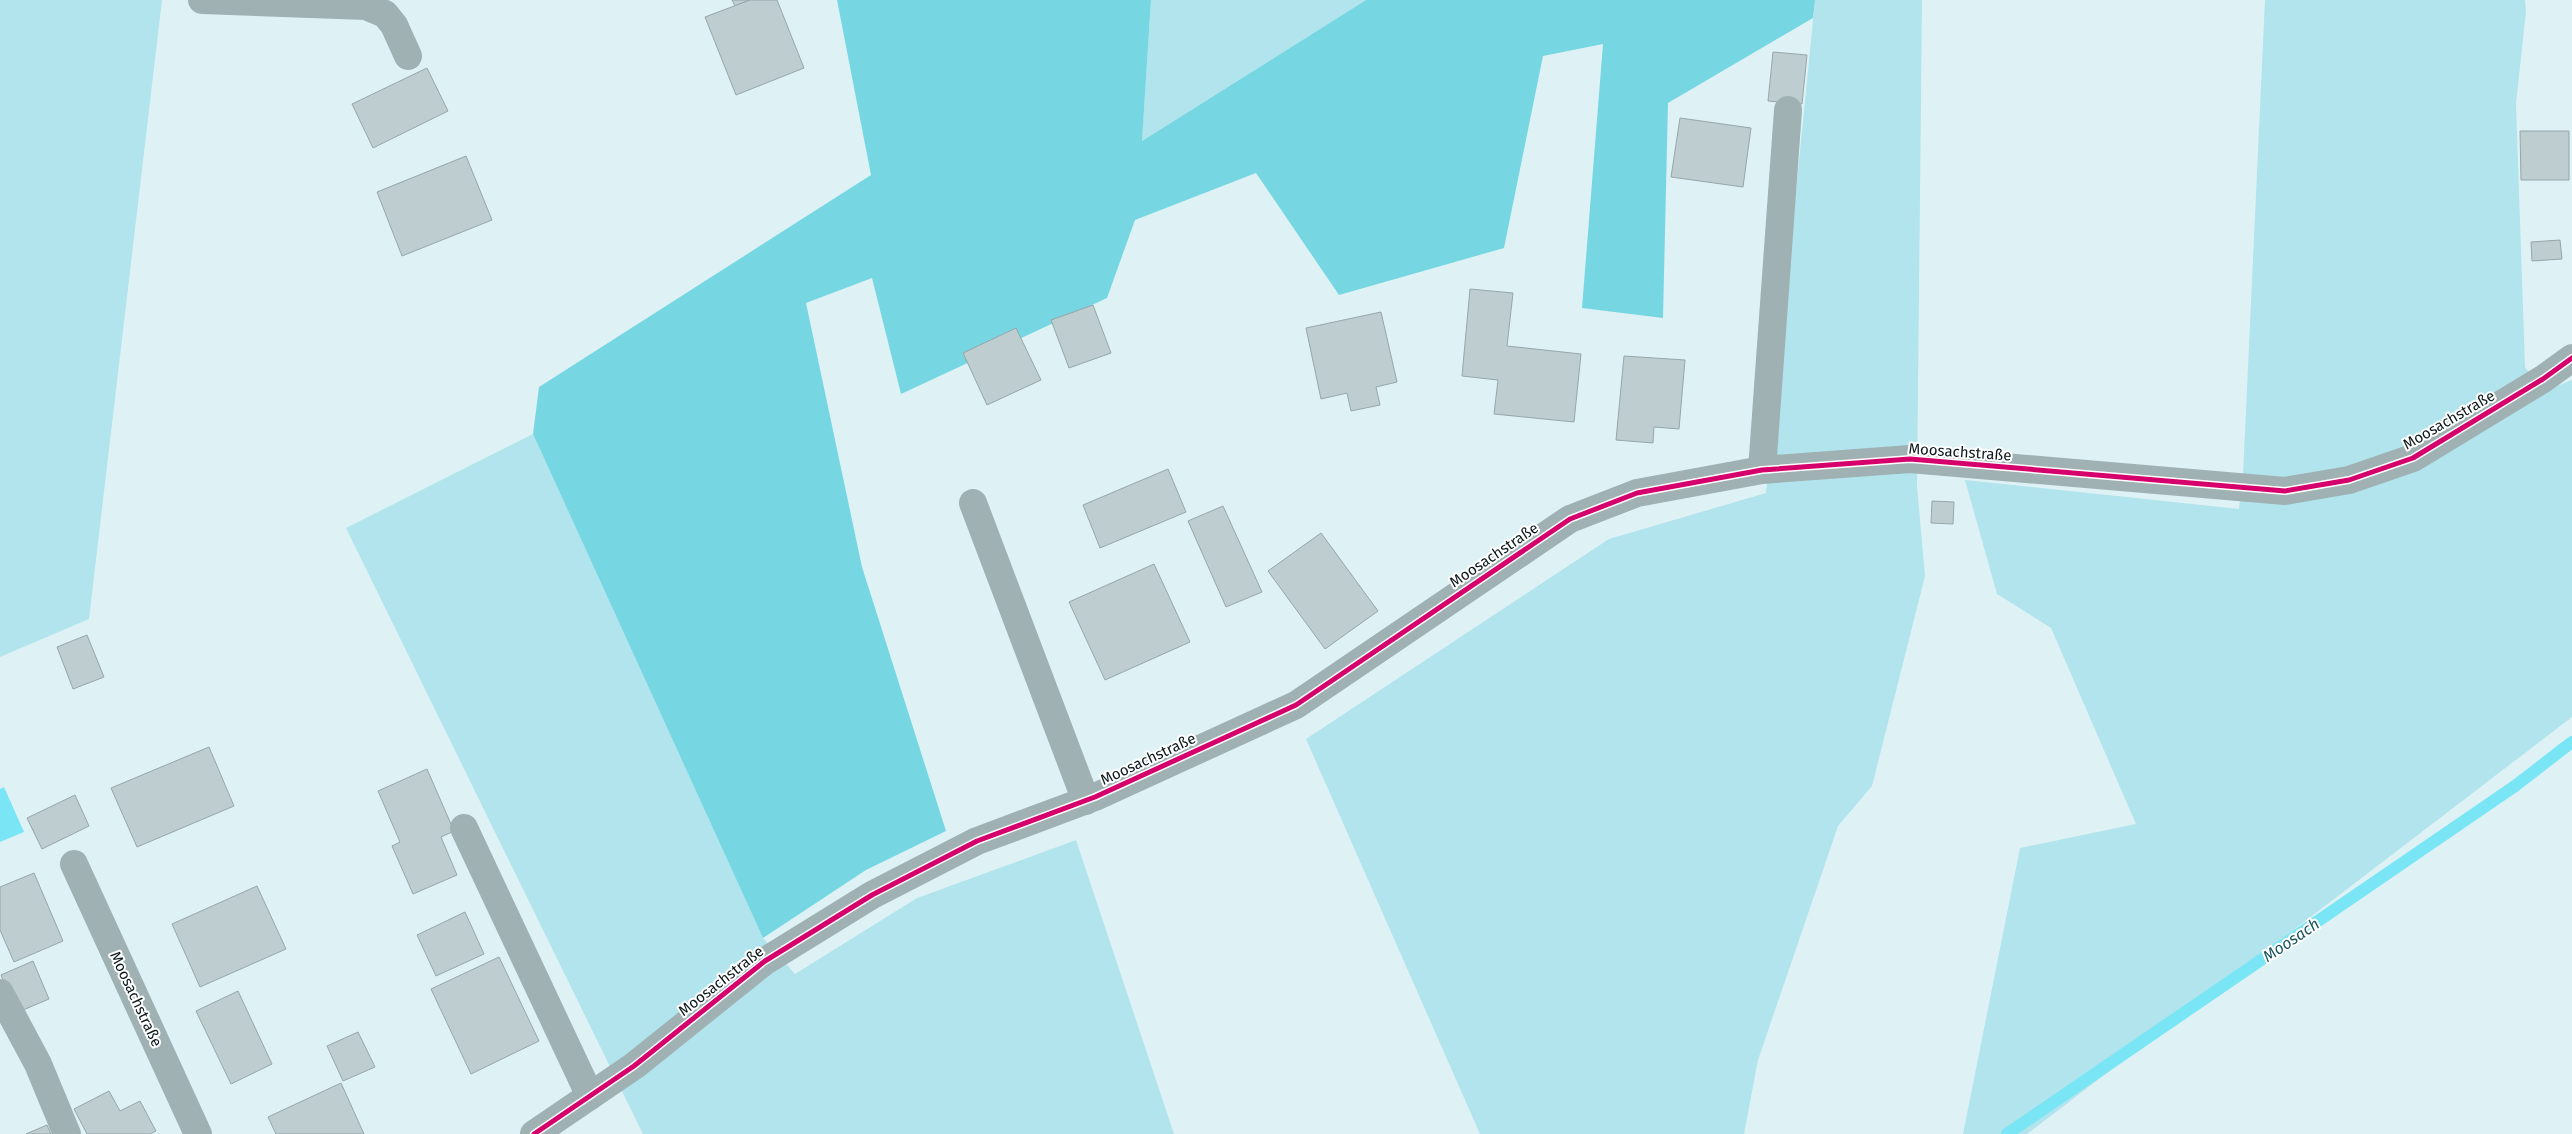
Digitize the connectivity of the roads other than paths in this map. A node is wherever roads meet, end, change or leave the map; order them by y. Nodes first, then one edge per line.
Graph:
1 (202, 0) edge
2 (408, 56) dead end
3 (1788, 110) dead end
4 (2572, 358) edge
5 (1762, 470) junction
6 (972, 503) dead end
7 (1086, 800) junction
8 (464, 828) dead end
9 (74, 864) dead end
10 (0, 993) edge
11 (590, 1096) junction
12 (67, 1134) edge
13 (198, 1134) edge
14 (534, 1134) edge

1 - 2 street
3 - 5 street
4 - 5 street, Moosachstraße
5 - 7 street, Moosachstraße
6 - 7 street
7 - 11 street, Moosachstraße
8 - 11 street
9 - 13 street, Moosachstraße
10 - 12 street
11 - 14 street, Moosachstraße

